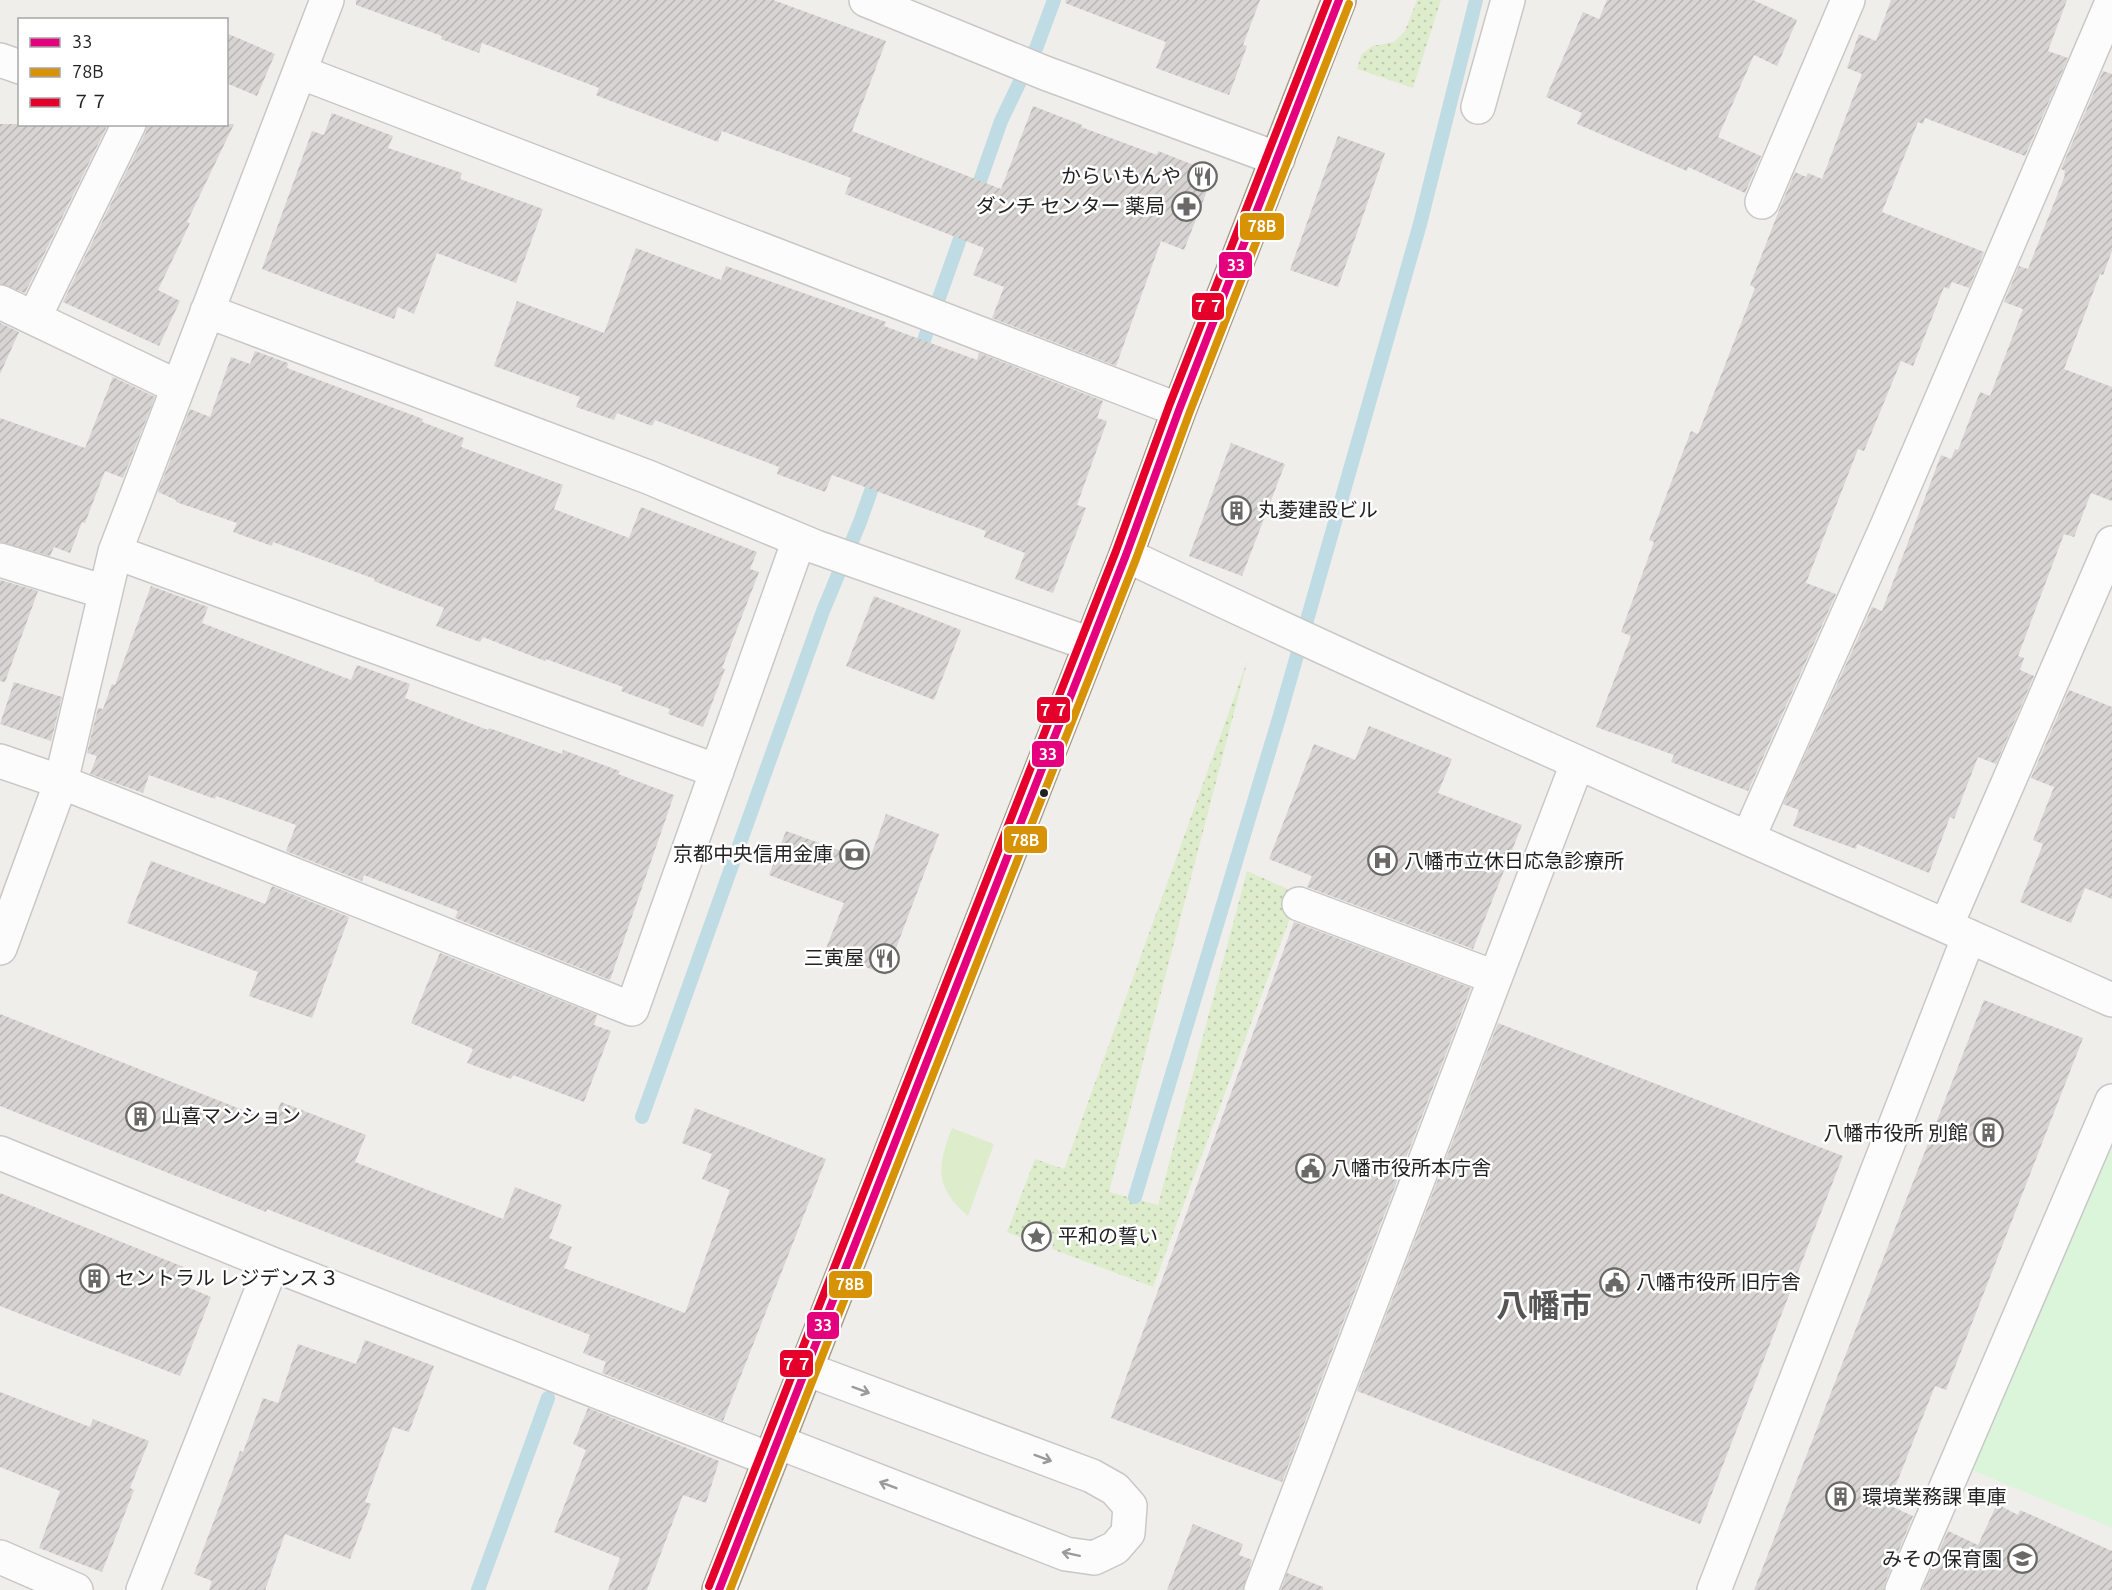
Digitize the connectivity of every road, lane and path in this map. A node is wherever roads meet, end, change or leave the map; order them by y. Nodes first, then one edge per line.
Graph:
1 (327, 0) edge
2 (866, 0) edge
3 (1339, 0) edge
4 (1508, 0) edge
5 (1848, 0) edge
6 (2112, 2) edge
7 (0, 60) edge
8 (18, 66) edge
9 (300, 72) junction
10 (1478, 107) dead end
11 (128, 126) edge
12 (1278, 159) junction
13 (1762, 202) dead end
14 (0, 302) edge
15 (207, 311) junction
16 (34, 318) junction
17 (178, 387) junction
18 (1179, 410) junction
19 (807, 543) junction
20 (2112, 543) edge
21 (115, 552) junction
22 (1126, 555) junction
23 (0, 561) edge
24 (105, 592) junction
25 (1090, 644) junction
26 (0, 762) edge
27 (1577, 764) junction
28 (717, 771) junction
29 (61, 782) junction
30 (1748, 838) junction
31 (1299, 904) dead end
32 (1957, 931) junction
33 (0, 948) edge
34 (1494, 977) junction
35 (2112, 1000) edge
36 (2112, 1101) edge
37 (0, 1154) edge
38 (272, 1264) junction
39 (806, 1370) junction
40 (774, 1451) junction
41 (0, 1557) edge
42 (76, 1590) edge
43 (143, 1590) edge
44 (719, 1590) edge
45 (1261, 1590) edge
46 (1714, 1590) edge
47 (1902, 1590) edge

1 - 9 street
2 - 12 street
3 - 12 main road
4 - 10 street
5 - 13 street
6 - 30 street
7 - 8 street
9 - 15 street
9 - 18 street
11 - 16 street
12 - 18 main road
14 - 16 street
15 - 17 street
15 - 19 street
16 - 17 street
17 - 21 street
18 - 22 main road
19 - 25 street
19 - 28 street
20 - 32 street
21 - 24 street
21 - 28 street
22 - 25 main road
22 - 27 street
23 - 24 street
24 - 29 street
25 - 39 main road
26 - 29 street
27 - 30 street
27 - 34 street
28 - 29 street
29 - 33 street
30 - 32 street
31 - 34 street
32 - 35 street
32 - 46 street
34 - 45 street
36 - 47 street
37 - 38 street
38 - 40 street
38 - 43 street
39 - 40 main road
39 -> 40 street
40 - 44 main road
41 - 42 street

